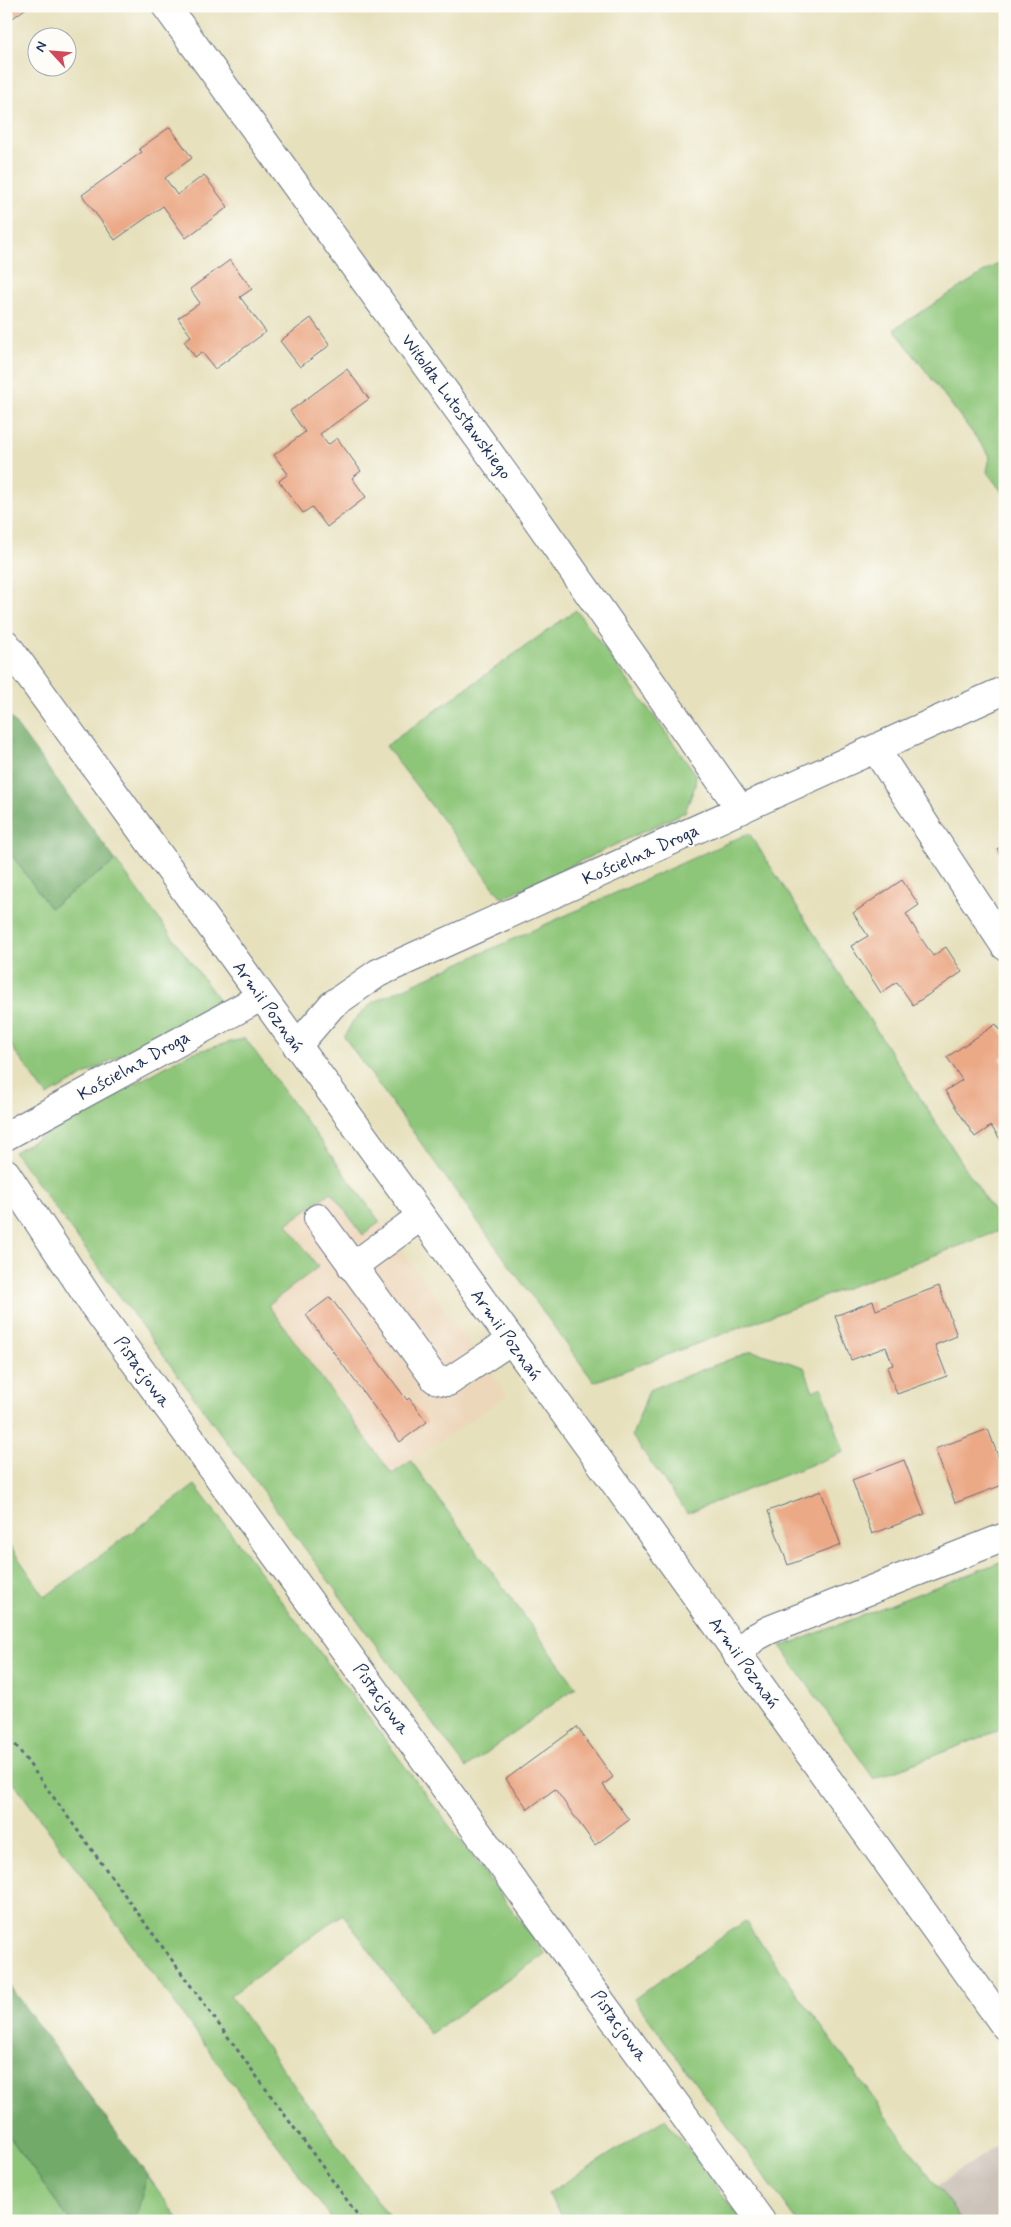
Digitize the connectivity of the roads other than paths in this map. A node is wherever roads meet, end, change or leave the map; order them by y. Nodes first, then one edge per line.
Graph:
1 (166, 6) edge
2 (6, 644) edge
3 (1005, 690) edge
4 (876, 750) junction
5 (741, 810) junction
6 (1005, 946) edge
7 (261, 996) junction
8 (297, 1046) junction
9 (6, 1136) edge
10 (6, 1173) edge
11 (420, 1216) junction
12 (318, 1218) dead end
13 (352, 1267) junction
14 (510, 1341) junction
15 (1005, 1537) edge
16 (737, 1654) junction
17 (1005, 2026) edge
18 (761, 2221) edge

1 - 5 street, Witolda Lutosławskiego
2 - 7 street, Armii Poznań
3 - 4 street, Kościelna Droga
4 - 5 street, Kościelna Droga
4 - 6 street
5 - 8 street, Kościelna Droga
7 - 8 street, Armii Poznań
7 - 9 street, Kościelna Droga
8 - 11 street, Armii Poznań
10 - 18 street, Pistacjowa
11 - 13 street
11 - 14 street, Armii Poznań
12 - 13 street
13 - 14 street
14 - 16 street, Armii Poznań
15 - 16 street
16 - 17 street, Armii Poznań

